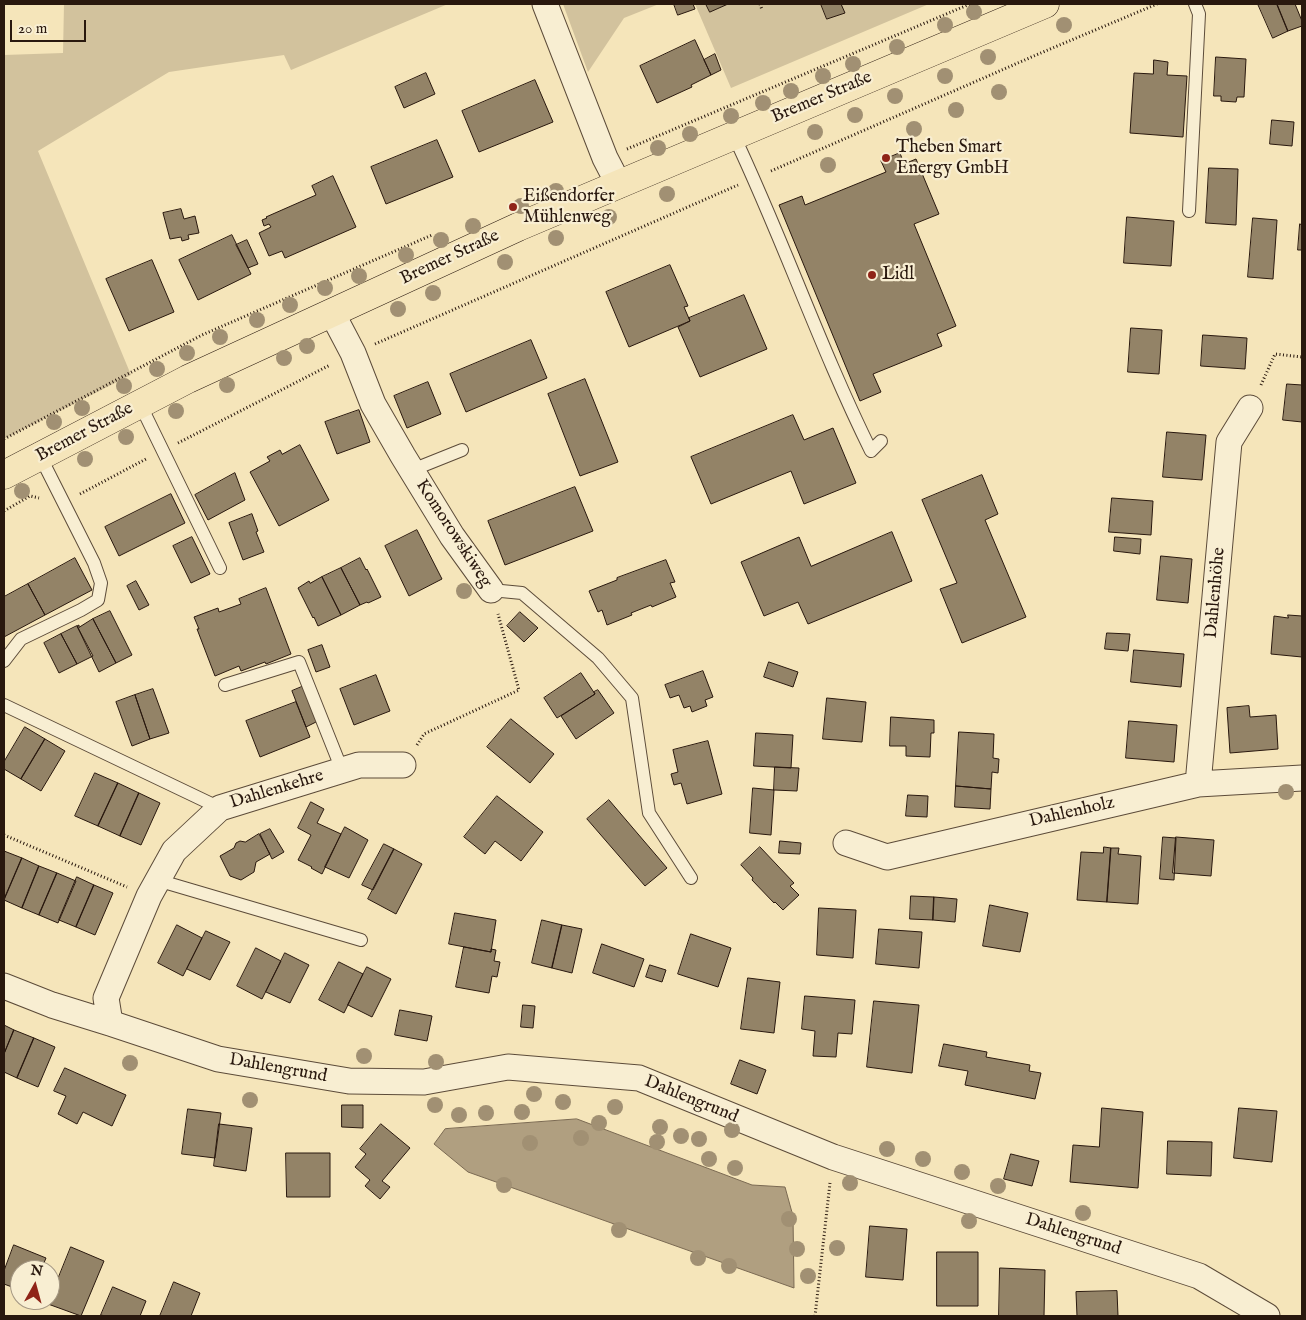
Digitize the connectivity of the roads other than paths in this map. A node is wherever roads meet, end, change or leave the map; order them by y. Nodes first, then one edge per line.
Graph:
1 (546, 4) edge
2 (1045, 4) edge
3 (1195, 4) edge
4 (734, 136) junction
5 (619, 185) junction
6 (1189, 211) dead end
7 (332, 313) junction
8 (140, 404) junction
9 (1250, 408) road end
10 (882, 441) dead end
11 (462, 450) dead end
12 (40, 456) junction
13 (412, 470) junction
14 (4, 475) edge
15 (220, 568) dead end
16 (491, 590) joint
17 (4, 661) edge
18 (225, 685) dead end
19 (4, 705) edge
20 (403, 765) road end
21 (342, 770) junction
22 (1302, 778) edge
23 (1198, 784) junction
24 (220, 808) junction
25 (846, 844) dead end
26 (691, 878) dead end
27 (153, 888) junction
28 (361, 940) dead end
29 (4, 986) edge
30 (110, 1023) junction
31 (1267, 1316) edge

1 - 5 street
2 - 4 main road, Bremer Straße
3 - 6 lane
4 - 5 main road, Bremer Straße
4 - 10 lane
5 - 7 main road, Bremer Straße
7 - 8 main road, Bremer Straße
7 - 13 street, Komorowskiweg
8 - 12 main road, Bremer Straße
8 - 15 lane
9 - 23 street, Dahlenhöhe
11 - 13 lane
12 - 14 main road, Bremer Straße
12 - 17 lane
13 - 16 street, Komorowskiweg
16 - 26 lane
18 - 21 lane
19 - 24 lane
20 - 21 street, Dahlenkehre
21 - 24 street, Dahlenkehre
22 - 23 street, Dahlenholz
23 - 25 street, Dahlenholz
24 - 27 street, Dahlenkehre
27 - 28 lane
27 - 30 street, Dahlenkehre
29 - 30 street, Dahlengrund
30 - 31 street, Dahlengrund

